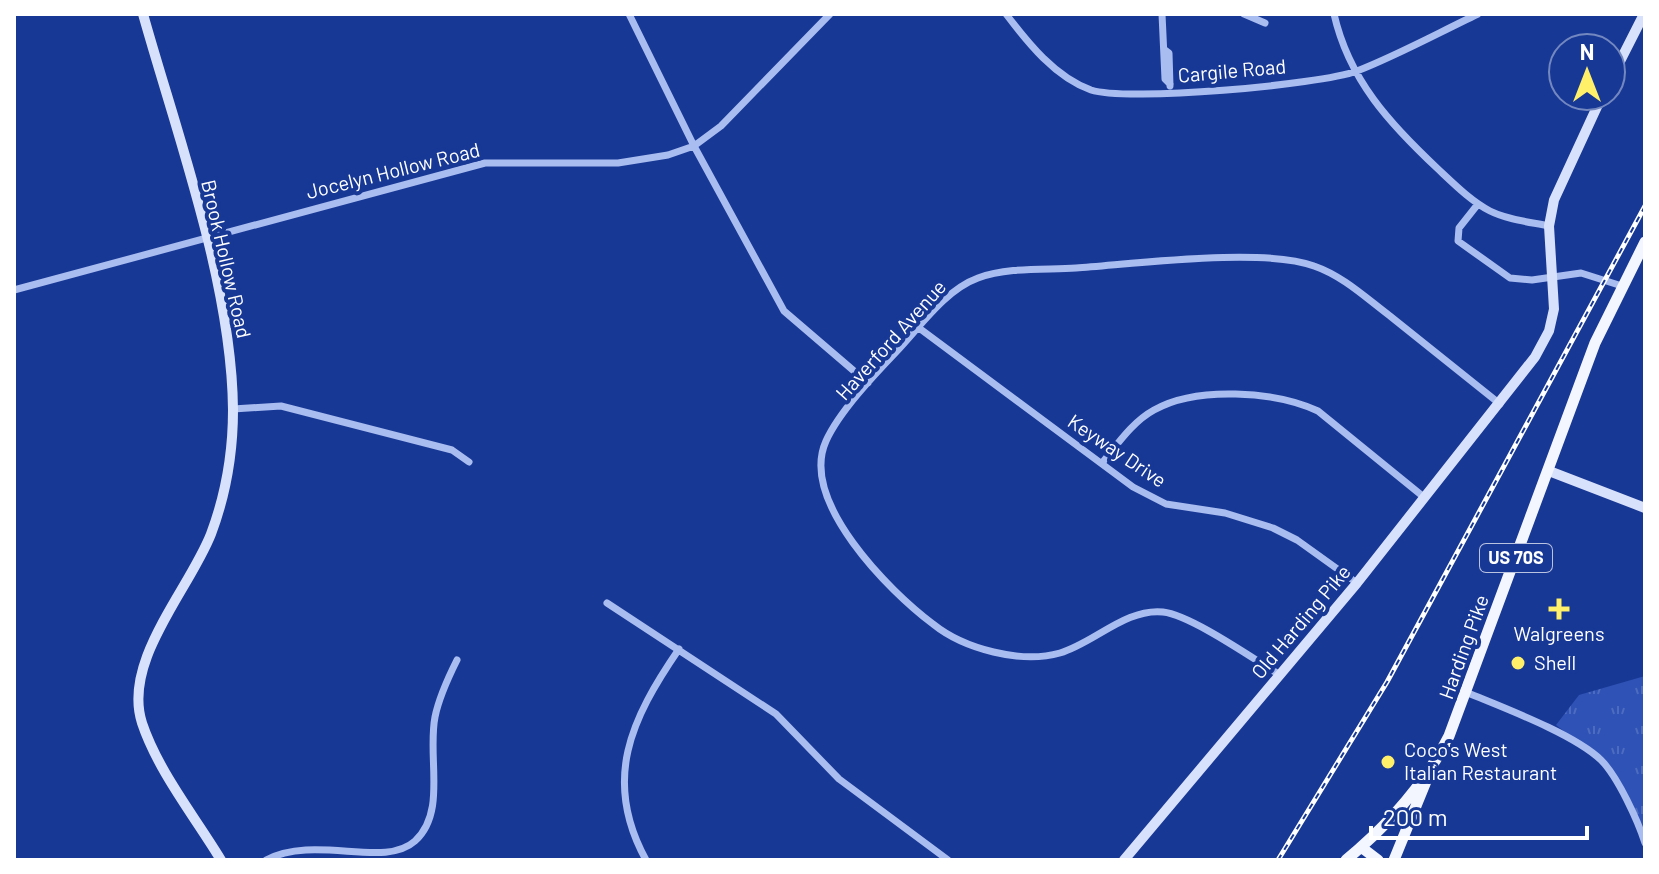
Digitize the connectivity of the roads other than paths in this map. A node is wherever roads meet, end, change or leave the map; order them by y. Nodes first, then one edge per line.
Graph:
1 (143, 14) edge
2 (629, 14) edge
3 (830, 14) edge
4 (1006, 14) edge
5 (1162, 14) edge
6 (1244, 14) edge
7 (1334, 14) edge
8 (1478, 14) edge
9 (1644, 14) edge
10 (1265, 23) dead end
11 (1627, 47) edge
12 (1355, 72) junction
13 (1170, 88) junction
14 (1594, 112) edge
15 (694, 146) junction
16 (1478, 204) junction
17 (1549, 226) junction
18 (205, 237) junction
19 (1645, 242) edge
20 (1554, 276) junction
21 (1622, 286) junction
22 (14, 290) edge
23 (919, 328) junction
24 (868, 383) junction
25 (1500, 404) junction
26 (233, 409) junction
27 (469, 462) dead end
28 (1102, 463) junction
29 (1549, 471) junction
30 (1425, 498) junction
31 (1645, 508) edge
32 (1357, 583) junction
33 (607, 603) dead end
34 (679, 649) junction
35 (457, 660) dead end
36 (1280, 675) junction
37 (1468, 693) junction
38 (1432, 767) junction
39 (1645, 843) edge
40 (1361, 847) junction
41 (221, 860) edge
42 (266, 860) edge
43 (646, 860) edge
44 (948, 860) edge
45 (1124, 860) edge
46 (1346, 860) edge
47 (1378, 860) edge
48 (1394, 860) edge

1 - 18 street, Brook Hollow Road
2 - 15 street
3 - 15 street, Jocelyn Hollow Road
4 - 13 street, Cargile Road
5 - 13 street
6 - 10 street
7 - 12 street
8 - 12 street, Cargile Road
9 - 11 street
12 - 13 street, Cargile Road
12 - 16 street
14 - 17 street
15 - 18 street, Jocelyn Hollow Road
15 - 24 street
16 - 17 street
16 - 20 street
17 - 20 street, Old Harding Pike
18 - 22 street, Jocelyn Hollow Road
18 - 26 street, Brook Hollow Road
19 - 21 main road, Harding Pike / US 70S
20 - 21 street
20 - 25 street, Old Harding Pike
21 - 29 main road, Harding Pike / US 70S
23 - 24 street, Haverford Avenue
23 - 25 street, Haverford Avenue
23 - 28 street, Keyway Drive
24 - 36 street, Haverford Avenue
25 - 30 street, Old Harding Pike
26 - 27 street
26 - 41 street, Brook Hollow Road
28 - 30 street
28 - 32 street, Keyway Drive
29 - 31 street
29 - 37 main road, Harding Pike / US 70S
30 - 32 street, Old Harding Pike
32 - 36 street, Old Harding Pike
33 - 34 street
34 - 43 street
34 - 44 street
35 - 42 street
36 - 45 street, Old Harding Pike
37 - 38 main road, Harding Pike / US 70S
37 - 39 street
38 - 40 main road, Harding Pike / US 70S
38 - 48 main road
40 - 46 main road, Harding Pike / US 70S
40 - 47 main road

